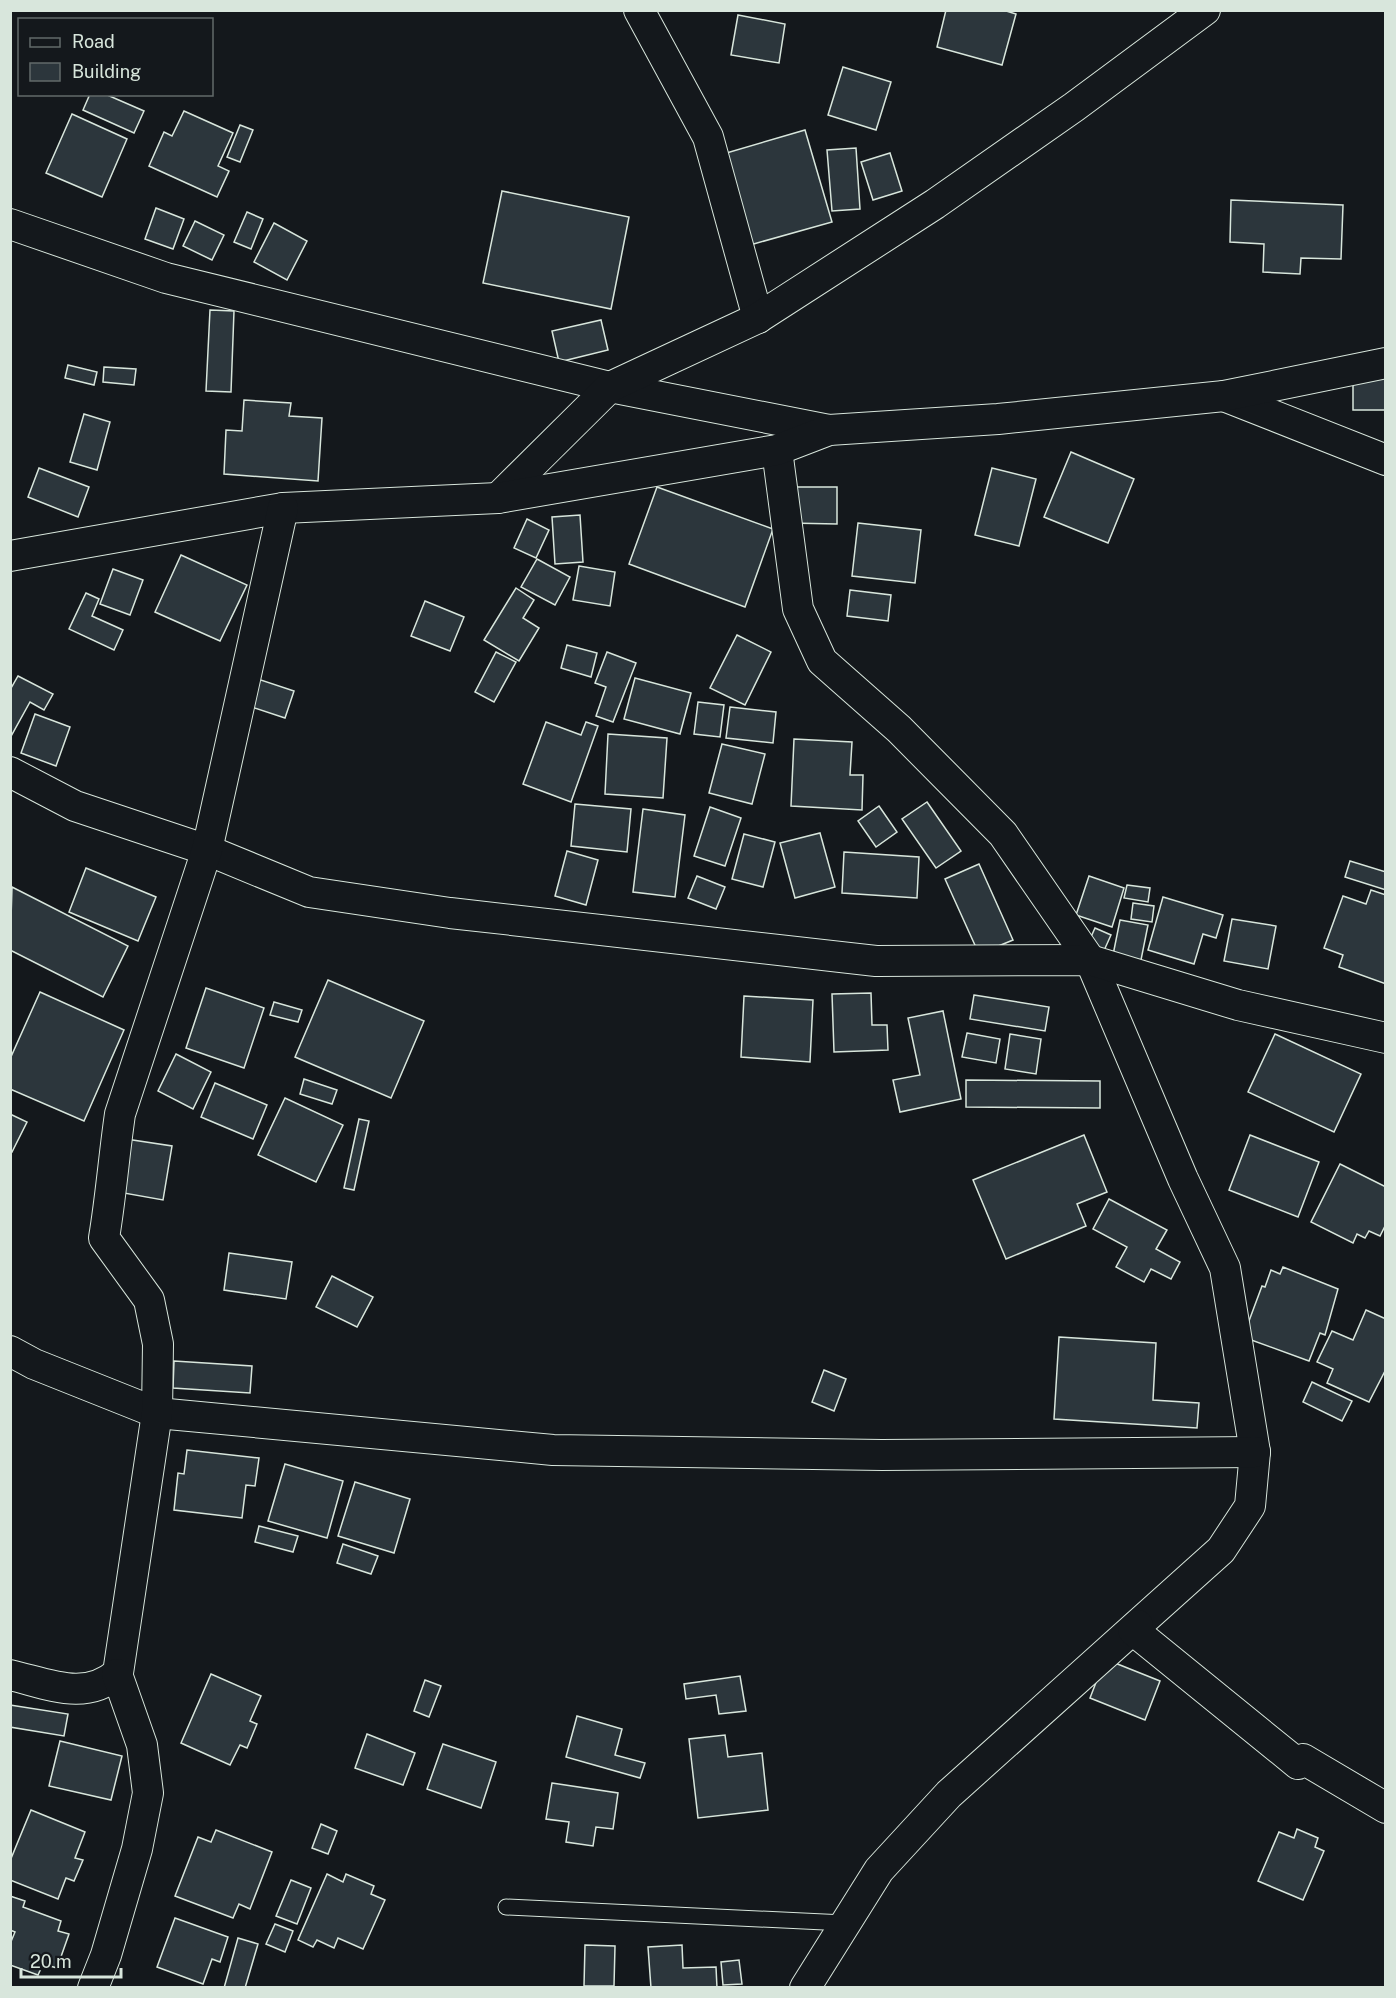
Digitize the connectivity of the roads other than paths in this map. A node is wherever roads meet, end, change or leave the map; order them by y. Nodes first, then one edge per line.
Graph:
1 (639, 10) edge
2 (1205, 10) edge
3 (10, 224) edge
4 (758, 318) junction
5 (1386, 363) edge
6 (610, 387) junction
7 (1224, 396) junction
8 (829, 430) junction
9 (777, 450) junction
10 (1386, 460) edge
11 (498, 498) junction
12 (283, 508) junction
13 (10, 556) edge
14 (10, 772) edge
15 (207, 850) junction
16 (1090, 960) junction
17 (1386, 1038) edge
18 (10, 1351) edge
19 (156, 1413) junction
20 (1255, 1452) junction
21 (1138, 1625) junction
22 (117, 1674) junction
23 (10, 1675) edge
24 (1386, 1808) edge
25 (506, 1907) dead end
26 (845, 1923) junction
27 (93, 1988) edge
28 (805, 1988) edge

1 - 4 street
2 - 4 street
3 - 6 street
4 - 6 street
5 - 7 street
6 - 8 street
6 - 11 street
7 - 8 street
7 - 10 street
8 - 9 street
9 - 11 street
9 - 16 street
11 - 12 street
12 - 13 street
12 - 15 street
14 - 15 street
15 - 16 street
15 - 19 street
16 - 17 street
16 - 20 street
18 - 19 street
19 - 20 street
19 - 22 street
20 - 21 street
21 - 24 street
21 - 26 street
22 - 23 street
22 - 27 street
25 - 26 lane
26 - 28 street

